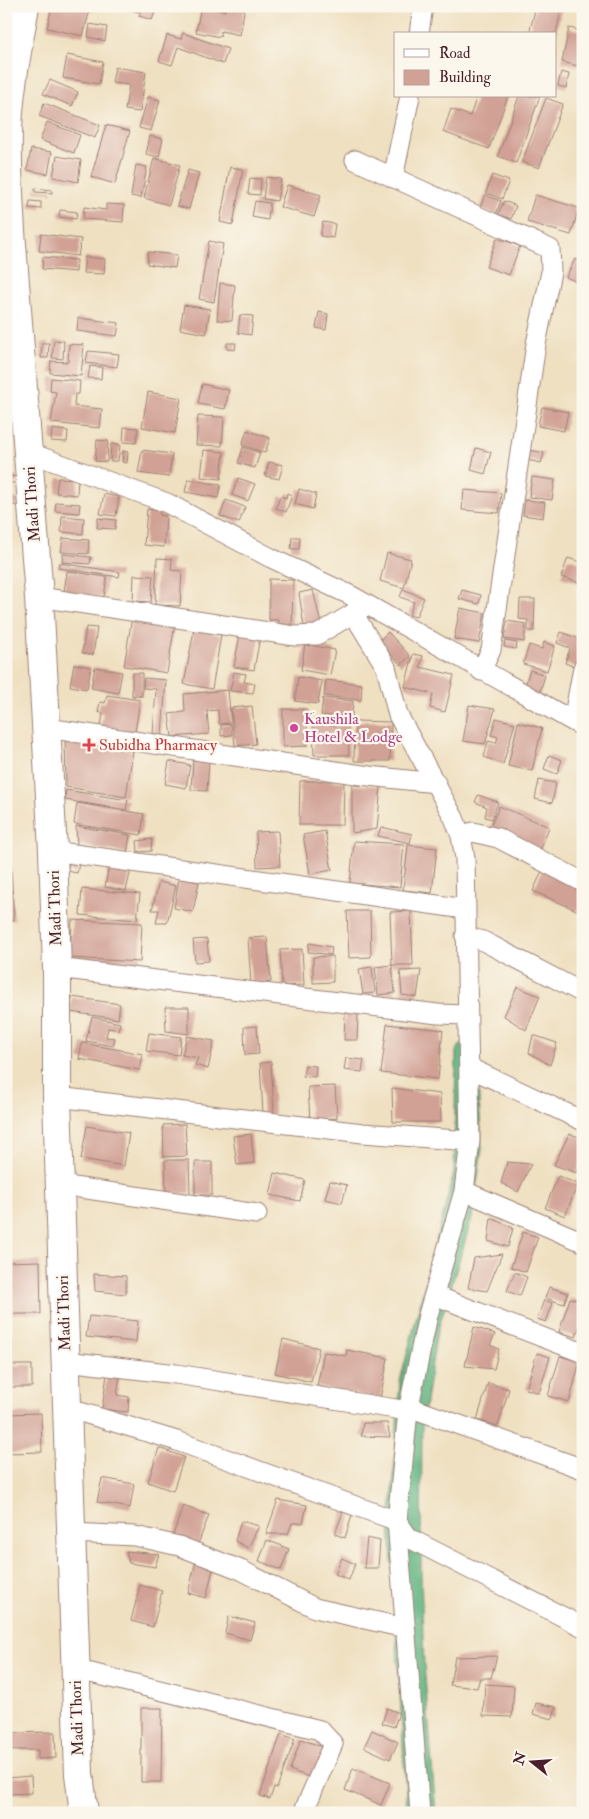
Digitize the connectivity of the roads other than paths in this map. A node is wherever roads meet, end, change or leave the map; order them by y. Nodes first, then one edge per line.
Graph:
1 (25, 6) edge
2 (423, 6) edge
3 (419, 32) edge
4 (410, 98) edge
5 (355, 160) dead end
6 (393, 178) junction
7 (28, 452) junction
8 (39, 597) junction
9 (360, 609) junction
10 (583, 668) edge
11 (482, 671) junction
12 (578, 724) edge
13 (46, 728) junction
14 (436, 783) junction
15 (461, 836) junction
16 (53, 851) junction
17 (583, 882) edge
18 (465, 908) junction
19 (465, 936) junction
20 (57, 968) junction
21 (583, 993) edge
22 (466, 1015) junction
23 (470, 1068) junction
24 (57, 1097) junction
25 (583, 1122) edge
26 (470, 1141) junction
27 (60, 1186) junction
28 (464, 1191) junction
29 (257, 1214) dead end
30 (583, 1242) edge
31 (434, 1295) junction
32 (583, 1353) edge
33 (66, 1360) junction
34 (67, 1408) junction
35 (409, 1409) junction
36 (583, 1469) edge
37 (397, 1521) junction
38 (71, 1533) junction
39 (583, 1627) edge
40 (406, 1628) junction
41 (75, 1672) junction
42 (84, 1813) edge
43 (304, 1813) edge
44 (420, 1813) edge

1 - 7 main road, Madi Thori
2 - 3 street
4 - 6 street
5 - 6 street
6 - 11 street
7 - 8 main road, Madi Thori
7 - 9 street
8 - 9 street
8 - 13 main road, Madi Thori
9 - 11 street
9 - 14 street
10 - 12 street
11 - 12 street
13 - 14 street
13 - 16 main road, Madi Thori
14 - 15 street
15 - 17 street
15 - 18 street
16 - 18 street
16 - 20 main road, Madi Thori
18 - 19 street
19 - 21 street
19 - 22 street
20 - 22 street
20 - 24 main road, Madi Thori
22 - 23 street
23 - 25 street
23 - 26 street
24 - 26 street
24 - 27 main road, Madi Thori
26 - 28 street
27 - 29 street
27 - 33 main road, Madi Thori
28 - 30 street
28 - 31 street
31 - 32 street
31 - 35 street
33 - 34 main road, Madi Thori
33 - 35 street
34 - 37 street
34 - 38 main road, Madi Thori
35 - 36 street
35 - 37 street
37 - 39 street
37 - 40 street
38 - 40 street
38 - 41 main road, Madi Thori
40 - 44 street
41 - 42 main road, Madi Thori
41 - 43 street

